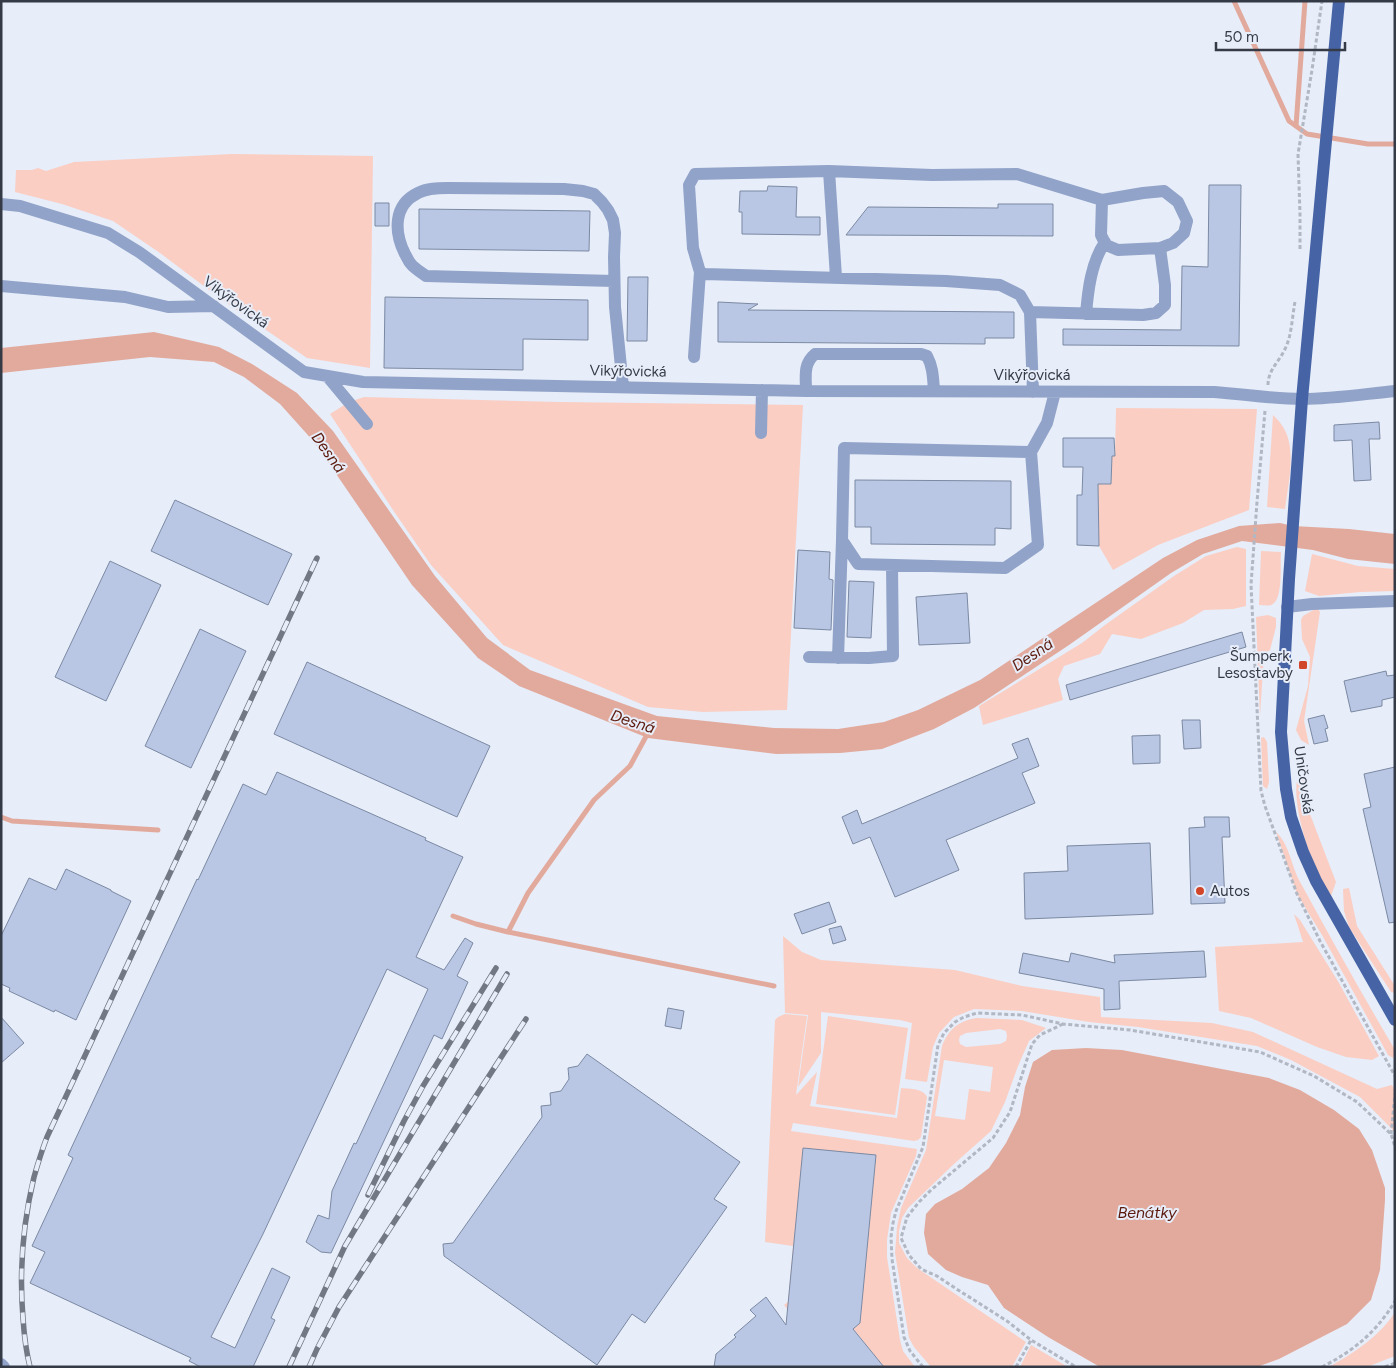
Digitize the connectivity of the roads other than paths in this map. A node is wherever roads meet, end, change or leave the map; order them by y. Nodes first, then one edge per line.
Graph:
1 (1339, 1) edge
2 (829, 171) junction
3 (1102, 200) junction
4 (1, 204) edge
5 (1105, 242) junction
6 (1160, 248) junction
7 (700, 272) junction
8 (836, 277) junction
9 (614, 281) junction
10 (1, 286) edge
11 (214, 306) junction
12 (1030, 312) junction
13 (1086, 314) junction
14 (694, 357) dead end
15 (327, 376) junction
16 (623, 387) junction
17 (762, 390) junction
18 (806, 390) junction
19 (934, 390) junction
20 (1395, 391) edge
21 (1033, 392) junction
22 (1055, 392) junction
23 (1302, 399) junction
24 (367, 424) dead end
25 (761, 433) dead end
26 (1032, 452) junction
27 (842, 540) junction
28 (892, 565) junction
29 (1395, 601) edge
30 (1287, 607) junction
31 (809, 658) dead end
32 (838, 658) junction
33 (1395, 1020) edge

1 - 23 main road, Uničovská
2 - 3 street
2 - 7 street
2 - 8 street
3 - 5 street
3 - 6 street
4 - 11 street, Vikýřovická
5 - 6 street
5 - 13 street
6 - 13 street
7 - 8 street
7 - 14 street
8 - 12 street
9 - 9 street
9 - 16 street
10 - 11 street
11 - 15 street, Vikýřovická
12 - 13 street
12 - 21 street
15 - 16 street, Vikýřovická
15 - 24 street
16 - 17 street, Vikýřovická
17 - 18 street, Vikýřovická
17 - 25 street
18 - 19 street, Vikýřovická
18 - 19 street
19 - 21 street, Vikýřovická
20 - 23 street, Vikýřovická
21 - 22 street, Vikýřovická
22 - 23 street, Vikýřovická
22 - 26 street
23 - 30 main road, Uničovská
26 - 27 street
26 - 28 street
27 - 28 street
27 - 32 street
28 - 32 street
29 - 30 street
30 - 33 main road, Uničovská
31 - 32 street

